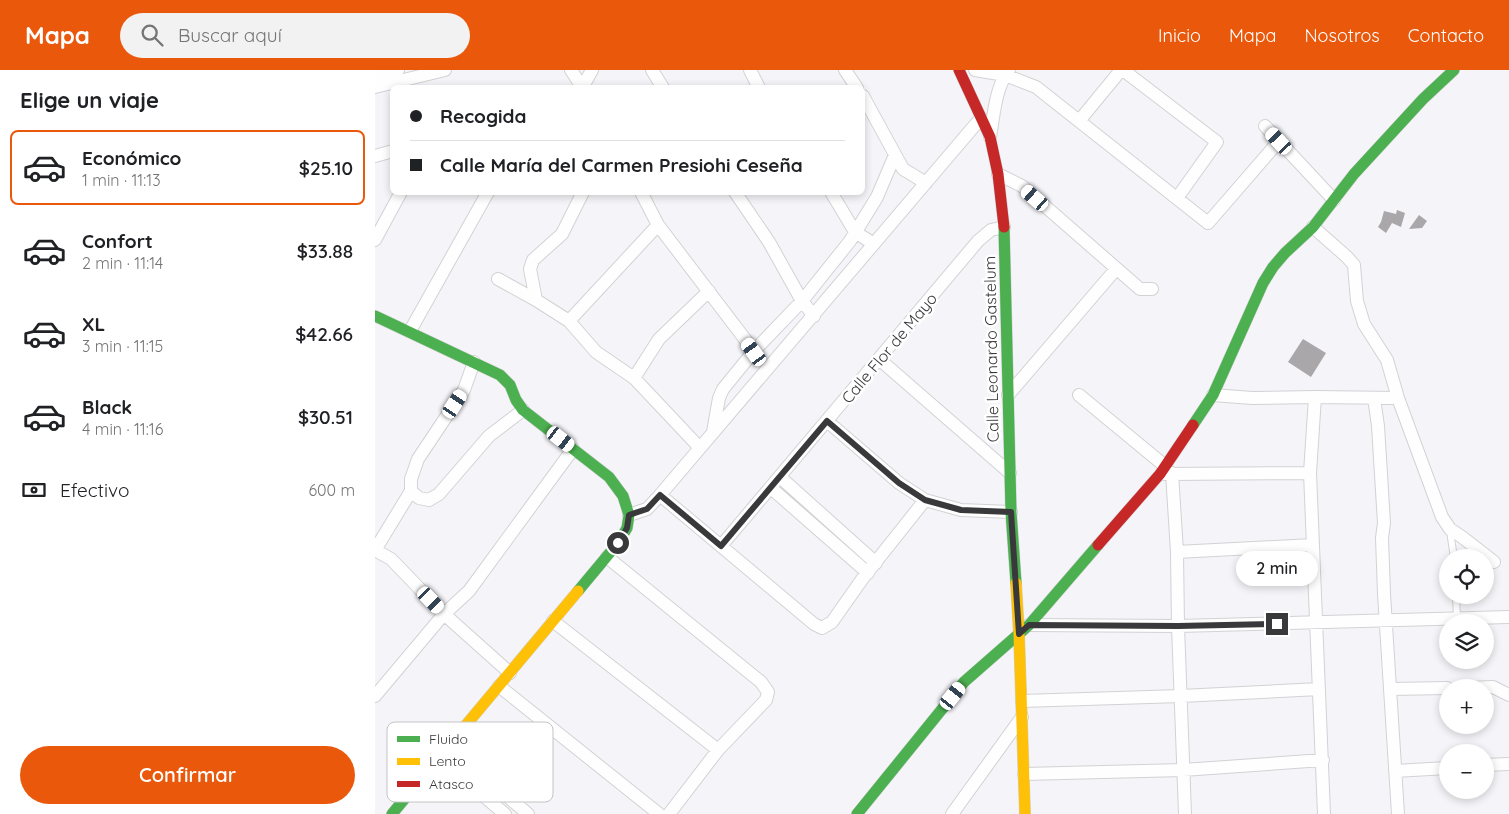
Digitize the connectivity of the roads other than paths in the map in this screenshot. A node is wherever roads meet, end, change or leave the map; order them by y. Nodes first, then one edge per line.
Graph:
1 (397, 70) edge
2 (445, 70) edge
3 (571, 70) edge
4 (592, 70) edge
5 (652, 70) edge
6 (750, 70) edge
7 (845, 70) edge
8 (959, 70) edge
9 (975, 70) edge
10 (1122, 70) edge
11 (1454, 70) edge
12 (1007, 72) edge
13 (375, 76) edge
14 (581, 85) edge
15 (583, 85) edge
16 (661, 85) edge
17 (758, 85) edge
18 (855, 85) edge
19 (375, 87) edge
20 (865, 100) edge
21 (981, 118) junction
22 (1079, 121) junction
23 (1265, 126) dead end
24 (989, 137) junction
25 (1279, 141) junction
26 (390, 153) edge
27 (895, 154) junction
28 (375, 156) edge
29 (998, 174) junction
30 (926, 182) junction
31 (399, 195) edge
32 (486, 195) edge
33 (582, 195) edge
34 (643, 195) edge
35 (737, 195) edge
36 (833, 195) edge
37 (1177, 198) junction
38 (1334, 200) junction
39 (658, 225) junction
40 (1004, 227) junction
41 (1313, 228) junction
42 (855, 232) junction
43 (376, 235) edge
44 (874, 244) junction
45 (1116, 269) junction
46 (498, 279) dead end
47 (1152, 289) dead end
48 (709, 291) junction
49 (536, 300) junction
50 (802, 301) junction
51 (375, 316) edge
52 (814, 316) junction
53 (569, 321) junction
54 (410, 331) junction
55 (754, 352) junction
56 (879, 359) junction
57 (474, 362) junction
58 (635, 378) junction
59 (1008, 395) junction
60 (1079, 395) dead end
61 (1213, 395) junction
62 (1315, 397) junction
63 (1374, 398) junction
64 (1398, 398) junction
65 (523, 410) junction
66 (827, 421) junction
67 (713, 434) junction
68 (700, 448) junction
69 (573, 449) junction
70 (1166, 471) junction
71 (1010, 473) junction
72 (1310, 473) junction
73 (780, 477) junction
74 (771, 488) junction
75 (411, 491) junction
76 (660, 495) junction
77 (925, 500) junction
78 (1011, 512) junction
79 (629, 515) junction
80 (1450, 530) junction
81 (1313, 545) junction
82 (721, 546) junction
83 (1453, 549) edge
84 (1477, 549) edge
85 (1177, 552) junction
86 (607, 557) junction
87 (872, 568) junction
88 (444, 614) junction
89 (1494, 617) edge
90 (1509, 617) edge
91 (1439, 619) edge
92 (553, 621) junction
93 (1386, 621) junction
94 (1316, 623) junction
95 (1178, 626) junction
96 (1024, 630) junction
97 (510, 673) junction
98 (499, 686) junction
99 (1439, 688) edge
100 (1494, 688) edge
101 (1390, 689) junction
102 (1319, 690) junction
103 (1509, 695) edge
104 (375, 696) edge
105 (1181, 696) junction
106 (1022, 701) junction
107 (1022, 717) junction
108 (469, 722) edge
109 (544, 722) edge
110 (553, 729) edge
111 (718, 750) junction
112 (1323, 760) junction
113 (1509, 764) edge
114 (1494, 765) edge
115 (1439, 768) edge
116 (1183, 770) junction
117 (1395, 771) junction
118 (1024, 774) junction
119 (404, 802) edge
120 (491, 802) edge
121 (514, 802) edge
122 (396, 812) edge
123 (505, 814) edge
124 (528, 814) edge
125 (659, 814) edge
126 (669, 814) edge
127 (857, 814) edge
128 (952, 814) edge
129 (1025, 814) edge
130 (1185, 814) edge
131 (1324, 814) edge
132 (1398, 814) edge

1 - 13 street
2 - 19 street
3 - 14 street
4 - 15 street
5 - 16 street
6 - 17 street
7 - 18 street
8 - 21 street, Calle Leonardo Gastelum
9 - 12 street
10 - 22 street
10 - 37 street
11 - 38 street
12 - 22 street
12 - 24 street
20 - 27 street
21 - 24 street, Calle Leonardo Gastelum
21 - 30 street
22 - 37 street
23 - 25 street
24 - 29 street, Calle Leonardo Gastelum
25 - 37 street
25 - 38 street
26 - 28 street
27 - 30 street
27 - 42 street
29 - 40 street, Calle Leonardo Gastelum
29 - 45 street
30 - 44 street
31 - 43 street
32 - 54 street
33 - 49 street
34 - 39 street
35 - 50 street
36 - 42 street
38 - 41 street
39 - 48 street
39 - 53 street
40 - 56 street, Calle Flor de Mayo
40 - 59 street, Calle Leonardo Gastelum
41 - 61 street
41 - 64 street
42 - 44 street
42 - 50 street
44 - 52 street
45 - 47 street
45 - 59 street
46 - 49 street
48 - 55 street
48 - 58 street
49 - 53 street
50 - 52 street
50 - 55 street
51 - 54 street
52 - 67 street
53 - 58 street
54 - 57 street
55 - 67 street
56 - 66 street, Calle Flor de Mayo
56 - 71 street
57 - 65 street
57 - 75 street
58 - 68 street
59 - 71 street, Calle Leonardo Gastelum
60 - 70 street
61 - 62 street
61 - 70 street
62 - 63 street
62 - 72 street
63 - 64 street
63 - 93 street
64 - 80 street
65 - 69 street
65 - 75 street
66 - 73 street, Calle Flor de Mayo
66 - 77 street
67 - 68 street
68 - 76 street
69 - 79 street
69 - 88 street
70 - 72 street
70 - 85 street
70 - 96 street
71 - 78 street, Calle Leonardo Gastelum
72 - 81 street
73 - 74 street, Calle Flor de Mayo
73 - 87 street
74 - 82 street, Calle Flor de Mayo
74 - 87 street
75 - 88 street
76 - 79 street
76 - 82 street
77 - 78 street
77 - 87 street
78 - 96 street, Calle Leonardo Gastelum
79 - 86 street
80 - 83 lane
80 - 84 street
81 - 85 street
81 - 94 street
82 - 87 street
85 - 95 street
86 - 92 street
86 - 111 street
88 - 97 street
88 - 104 street
89 - 90 street
91 - 93 street
92 - 97 street
92 - 111 street
93 - 94 street
93 - 101 street
94 - 95 street
94 - 102 street
95 - 96 street
95 - 105 street
96 - 106 street, Calle Leonardo Gastelum
96 - 127 street
97 - 98 street
98 - 108 street
98 - 109 street
99 - 101 street
100 - 103 street
101 - 117 street
102 - 105 street
102 - 112 street
105 - 106 street
105 - 116 street
106 - 107 street, Calle Leonardo Gastelum
107 - 118 street, Calle Leonardo Gastelum
107 - 128 street
110 - 125 street
111 - 126 street
112 - 116 street
112 - 131 street
113 - 114 street
115 - 117 street
116 - 118 street
116 - 130 street
117 - 132 street
118 - 129 street, Calle Leonardo Gastelum
119 - 122 street
120 - 123 street
121 - 124 street

